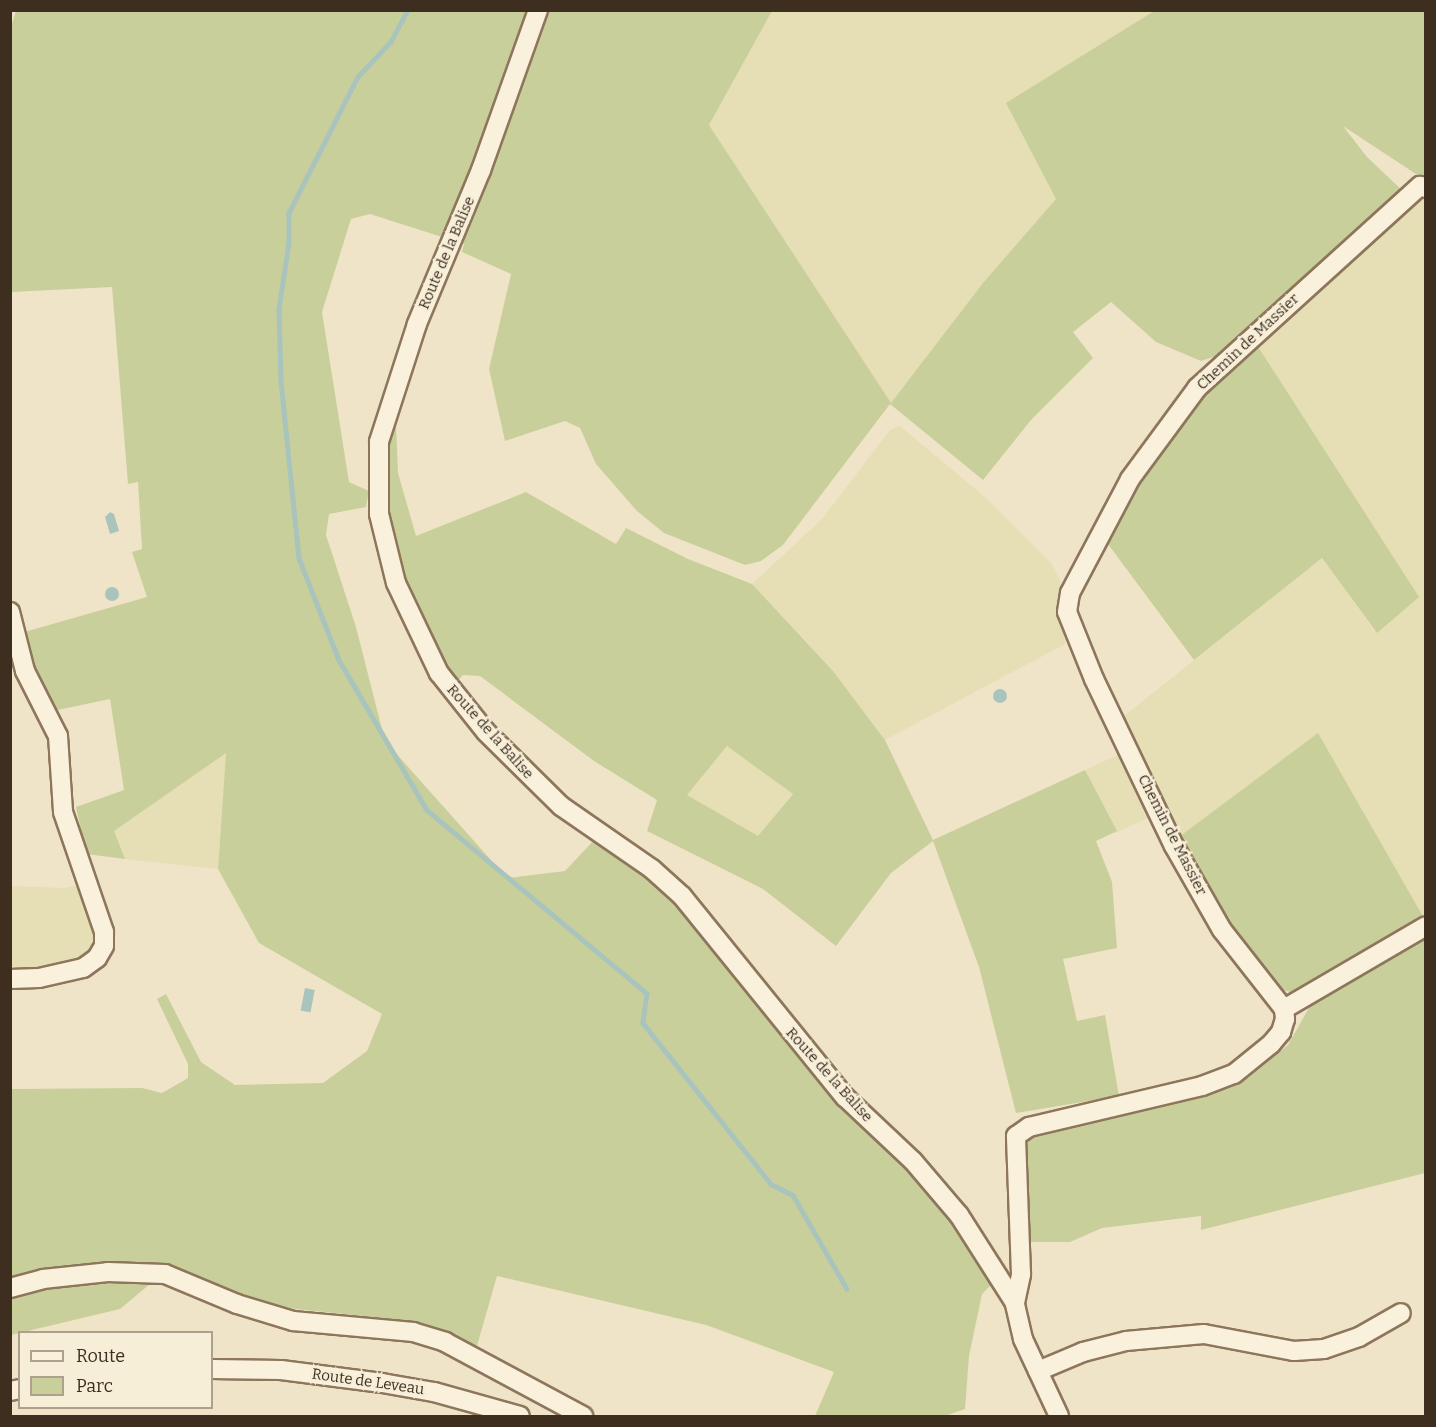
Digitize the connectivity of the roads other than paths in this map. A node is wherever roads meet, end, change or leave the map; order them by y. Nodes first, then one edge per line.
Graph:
1 (538, 10) edge
2 (1425, 188) edge
3 (10, 612) edge
4 (1425, 926) edge
5 (10, 979) edge
6 (1284, 1009) junction
7 (10, 1288) edge
8 (1015, 1303) junction
9 (1401, 1313) dead end
10 (213, 1369) edge
11 (1038, 1371) junction
12 (520, 1416) edge
13 (583, 1416) edge
14 (1059, 1416) edge

1 - 8 street, Route de la Balise
2 - 6 street, Chemin de Massier
3 - 5 street
4 - 6 street
6 - 8 street
7 - 13 street
8 - 11 street
9 - 11 street
10 - 12 street, Route de Leveau
11 - 14 street

